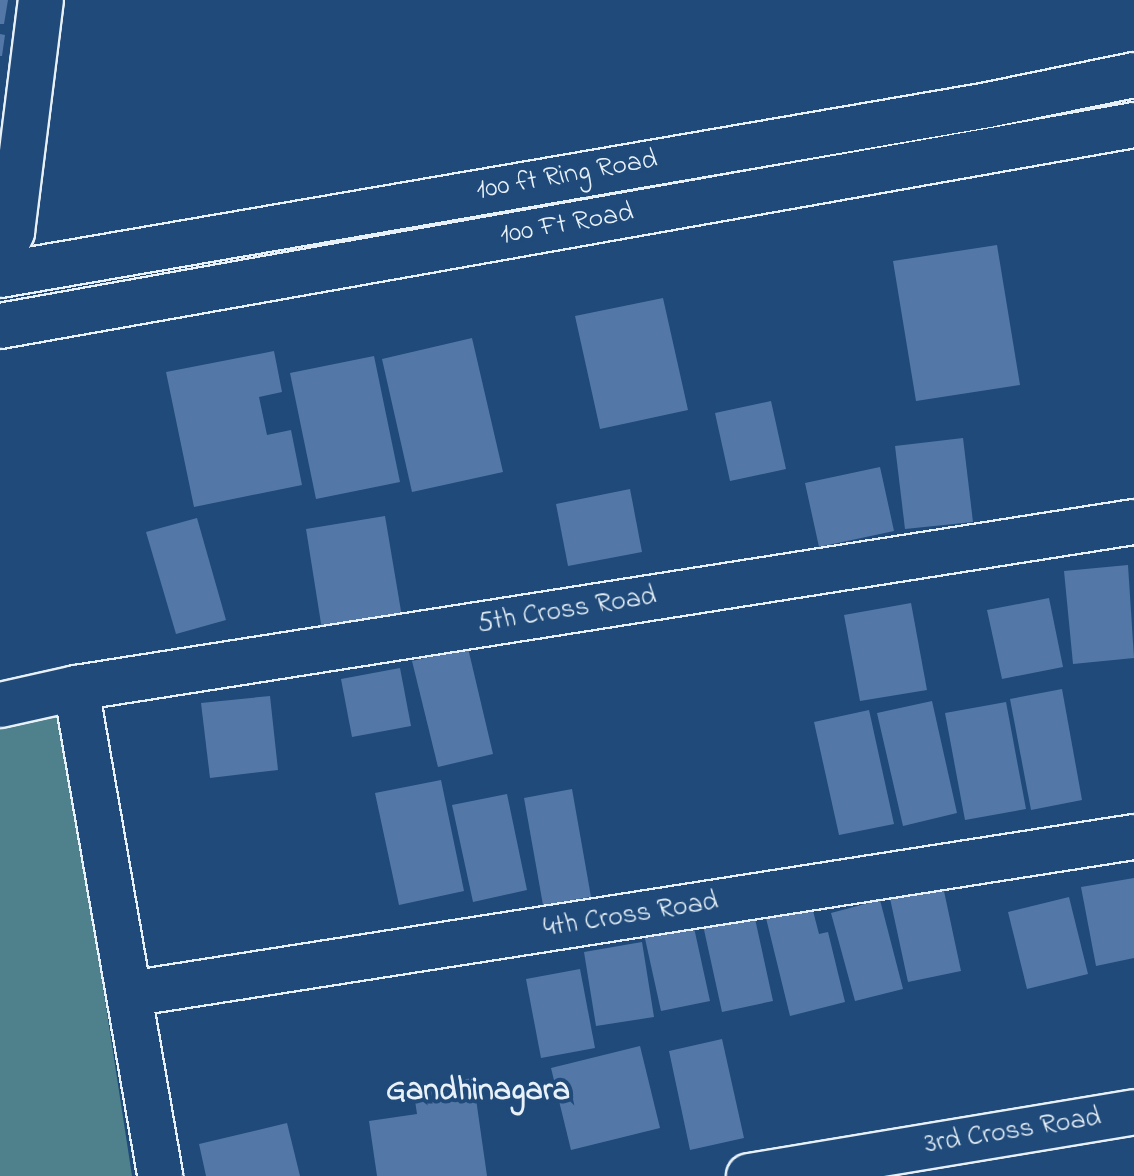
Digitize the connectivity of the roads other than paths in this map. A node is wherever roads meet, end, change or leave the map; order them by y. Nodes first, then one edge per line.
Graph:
1 (41, 0) edge
2 (1134, 75) edge
3 (1134, 125) edge
4 (0, 259) edge
5 (0, 275) edge
6 (0, 326) edge
7 (1134, 522) edge
8 (76, 688) junction
9 (0, 705) edge
10 (1134, 837) edge
11 (129, 994) junction
12 (1134, 1112) edge
13 (160, 1176) edge
14 (749, 1176) edge

1 - 4 street
2 - 5 street, 100 ft Ring Road
3 - 6 street, 100 Ft Road
7 - 8 street, 5th Cross Road
8 - 9 street, 5th Cross Road
8 - 11 street
10 - 11 street, 4th Cross Road
11 - 13 street
12 - 14 street, 3rd Cross Road

